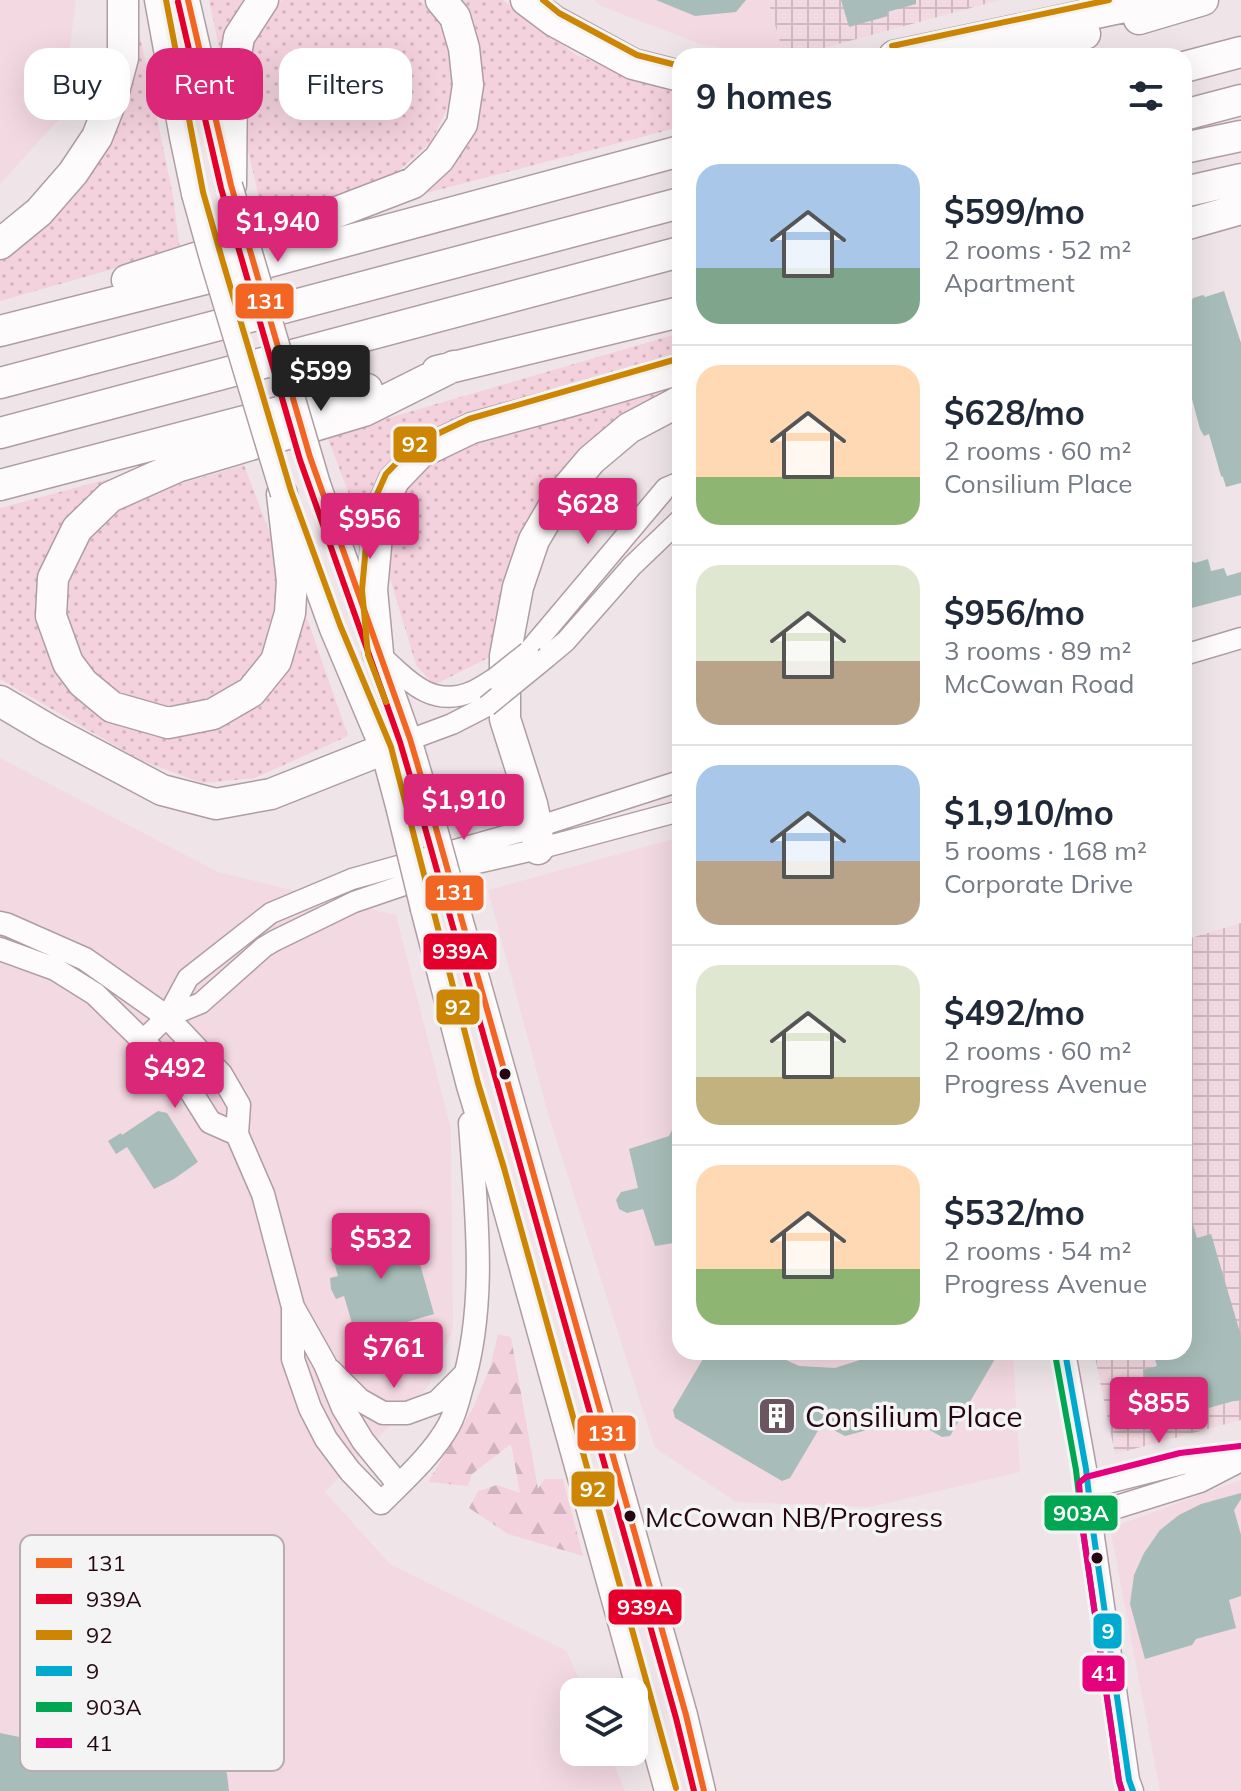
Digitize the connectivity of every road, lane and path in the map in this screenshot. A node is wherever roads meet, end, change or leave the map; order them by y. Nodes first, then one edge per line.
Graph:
1 (123, 0) edge
2 (156, 0) edge
3 (188, 0) edge
4 (263, 0) edge
5 (441, 0) edge
6 (526, 0) edge
7 (1157, 0) edge
8 (1203, 0) edge
9 (932, 48) edge
10 (1038, 48) edge
11 (1241, 52) edge
12 (1192, 65) edge
13 (672, 74) edge
14 (1241, 100) edge
15 (1192, 113) edge
16 (1241, 136) edge
17 (1192, 146) edge
18 (672, 153) edge
19 (1241, 179) edge
20 (231, 185) junction
21 (1192, 190) edge
22 (672, 205) edge
23 (1241, 209) edge
24 (1192, 223) edge
25 (0, 244) edge
26 (672, 254) edge
27 (672, 314) edge
28 (0, 321) edge
29 (0, 331) edge
30 (454, 366) junction
31 (672, 371) edge
32 (0, 383) edge
33 (672, 405) edge
34 (0, 433) edge
35 (0, 485) edge
36 (672, 485) edge
37 (282, 494) junction
38 (672, 528) edge
39 (1241, 638) edge
40 (378, 653) junction
41 (1192, 653) edge
42 (538, 655) junction
43 (0, 701) edge
44 (396, 744) junction
45 (672, 784) edge
46 (672, 813) edge
47 (538, 838) junction
48 (0, 923) edge
49 (0, 949) edge
50 (167, 1017) junction
51 (143, 1040) junction
52 (468, 1086) junction
53 (237, 1134) junction
54 (293, 1307) junction
55 (1066, 1360) edge
56 (325, 1364) junction
57 (467, 1371) junction
58 (1241, 1458) edge
59 (399, 1485) junction
60 (1088, 1487) junction
61 (1091, 1515) junction
62 (1130, 1787) edge
63 (666, 1791) edge
64 (704, 1791) edge

1 - 25 highway
2 - 37 main road, bridge
3 - 20 main road
4 - 20 highway
5 - 28 highway
6 - 13 highway
7 - 9 highway
8 - 10 highway
11 - 12 highway
14 - 15 highway
16 - 17 highway
18 - 29 highway
19 - 21 highway
20 - 40 main road, bridge
22 - 32 highway
23 - 24 highway
26 - 34 highway
27 - 30 highway
30 - 35 highway
30 - 37 highway
31 - 40 highway
33 - 47 highway
36 - 42 street
37 - 44 main road
38 - 42 street
39 - 41 street
40 - 42 street, bridge
40 - 44 main road
42 - 44 street, bridge
43 - 44 highway
44 - 52 main road, bridge
44 - 64 main road, bridge
45 - 47 street
46 - 47 street
47 - 50 street
48 - 50 main road
49 - 51 main road
50 - 51 street
50 - 53 main road
51 - 53 main road
52 - 57 main road
52 - 63 main road
53 - 54 main road
54 - 56 main road
54 - 59 main road
55 - 60 street
56 - 57 main road
56 - 59 main road
57 - 59 main road
58 - 60 main road
58 - 61 main road
60 - 61 street
61 - 62 street

